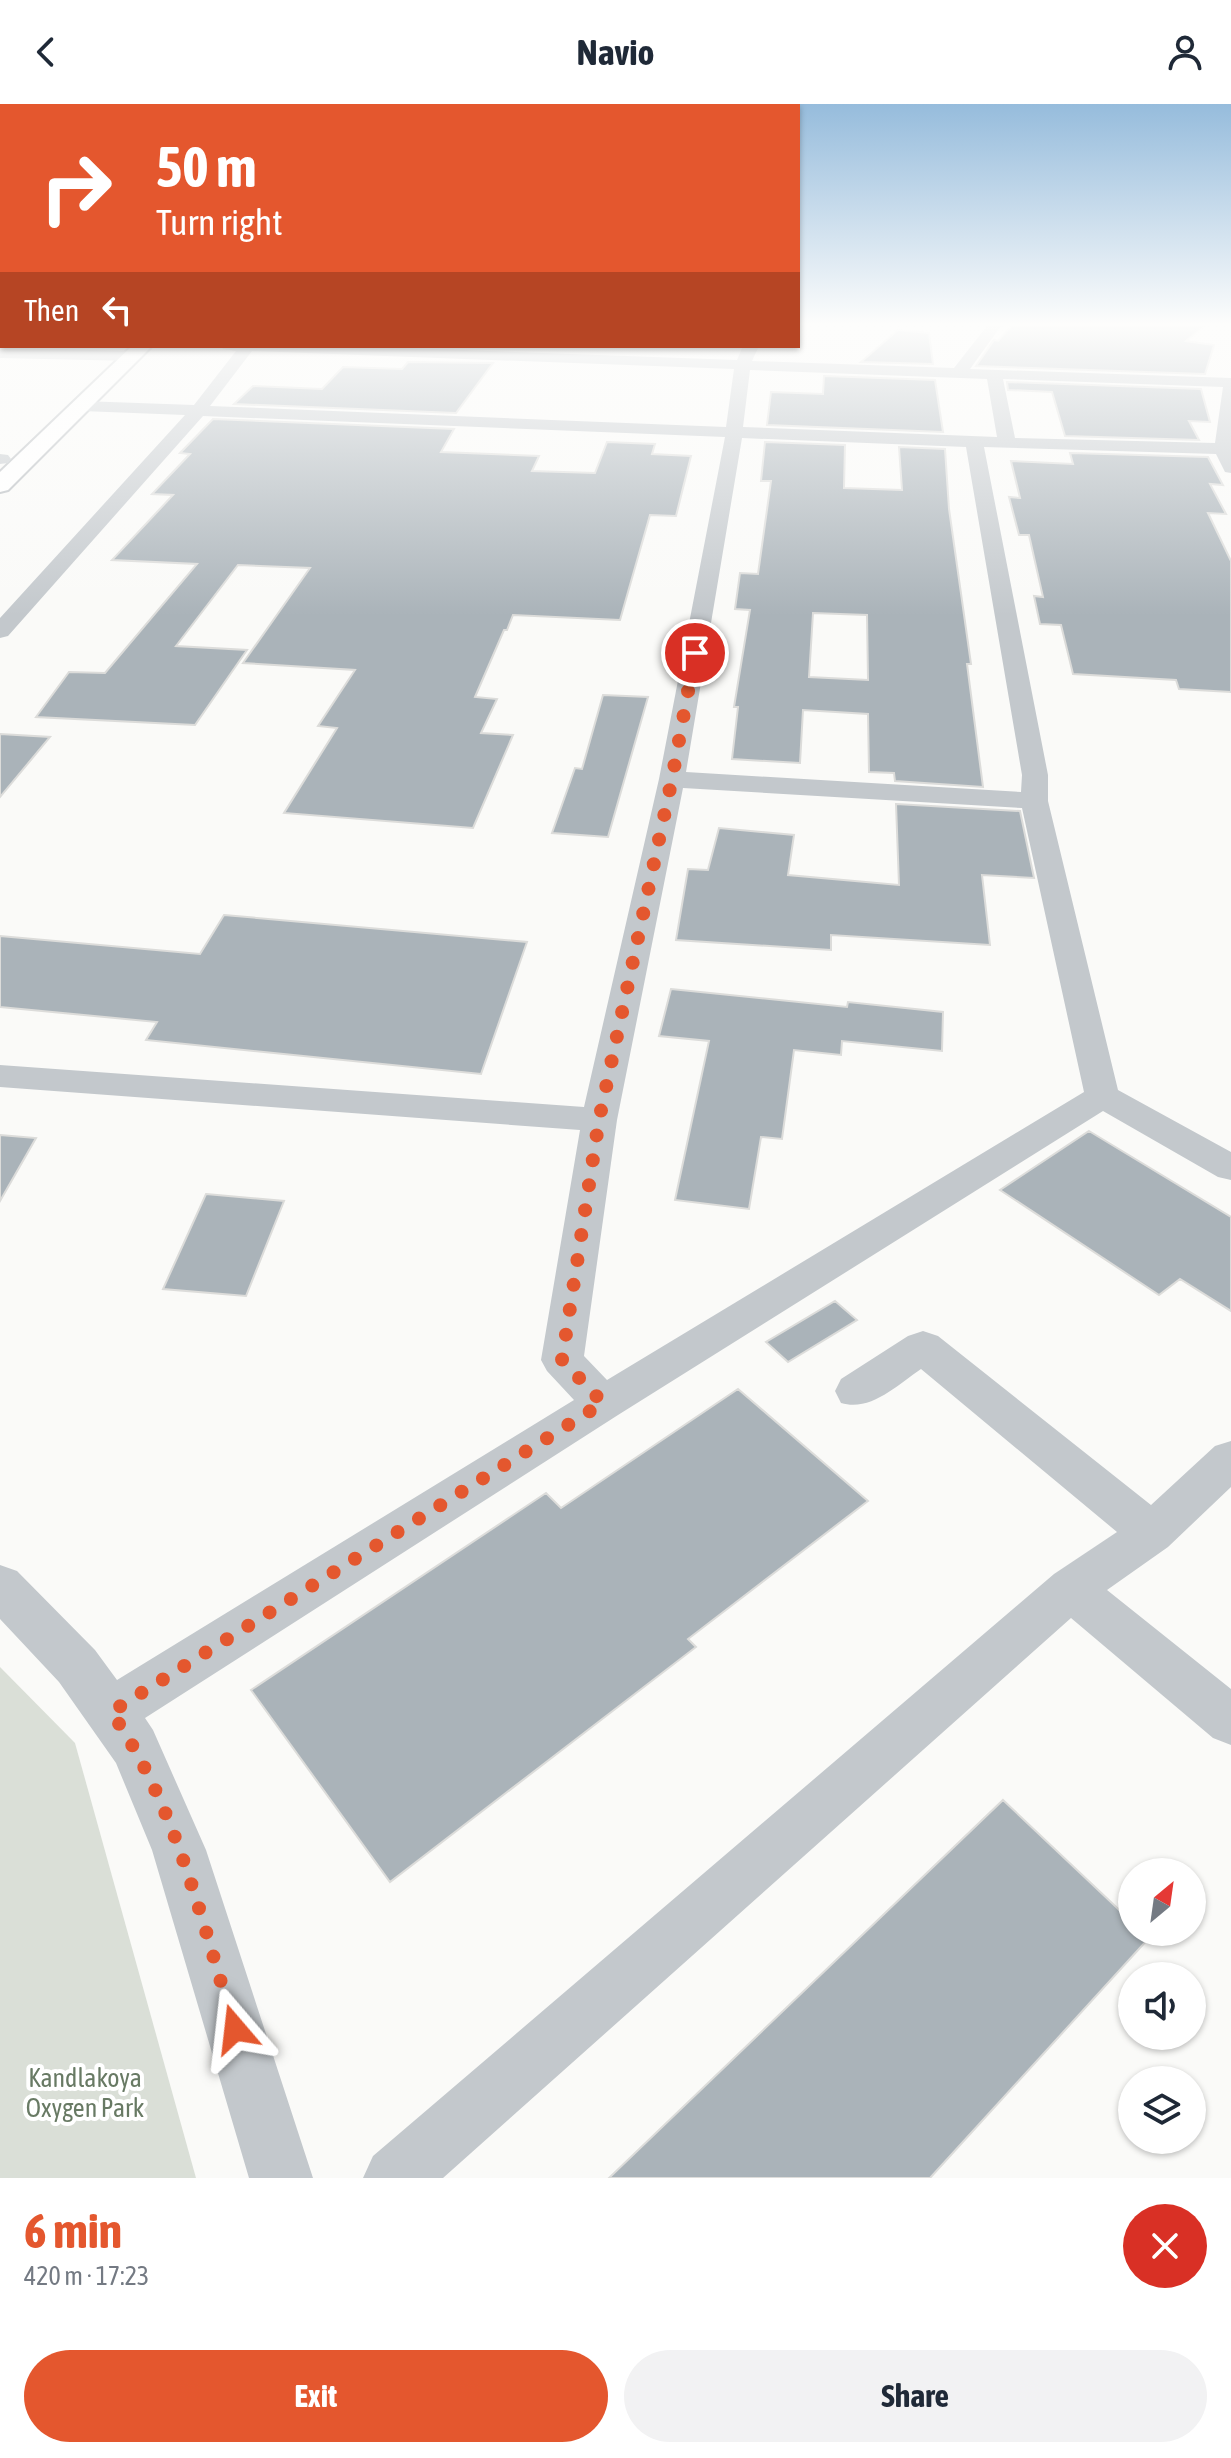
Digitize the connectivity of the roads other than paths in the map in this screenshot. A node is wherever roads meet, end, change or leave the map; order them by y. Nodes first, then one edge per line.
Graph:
1 (43, 423) edge
2 (65, 423) edge
3 (187, 423) edge
4 (485, 423) edge
5 (736, 423) edge
6 (1003, 423) edge
7 (1229, 423) edge
8 (734, 433) junction
9 (974, 442) junction
10 (1007, 443) junction
11 (1227, 449) edge
12 (1, 459) edge
13 (1231, 468) edge
14 (0, 485) edge
15 (0, 631) edge
16 (672, 779) junction
17 (1034, 801) junction
18 (0, 1076) edge
19 (1102, 1096) junction
20 (599, 1120) junction
21 (1231, 1168) edge
22 (856, 1391) dead end
23 (603, 1403) junction
24 (1231, 1459) edge
25 (1152, 1533) junction
26 (0, 1586) edge
27 (1071, 1589) junction
28 (111, 1712) junction
29 (1231, 1721) edge
30 (281, 2178) edge
31 (395, 2178) edge

1 - 12 highway
2 - 14 highway
3 - 15 street
4 - 8 street
5 - 8 street
6 - 10 street
7 - 11 street
8 - 9 street
8 - 16 street
9 - 10 street
9 - 17 street
10 - 11 street
11 - 13 street
16 - 17 street
16 - 20 street
17 - 19 street
18 - 20 street
19 - 21 street
19 - 23 street
20 - 23 street
22 - 25 street
23 - 28 street
24 - 25 street
25 - 27 street
26 - 28 street
27 - 29 street
27 - 31 street
28 - 30 street

